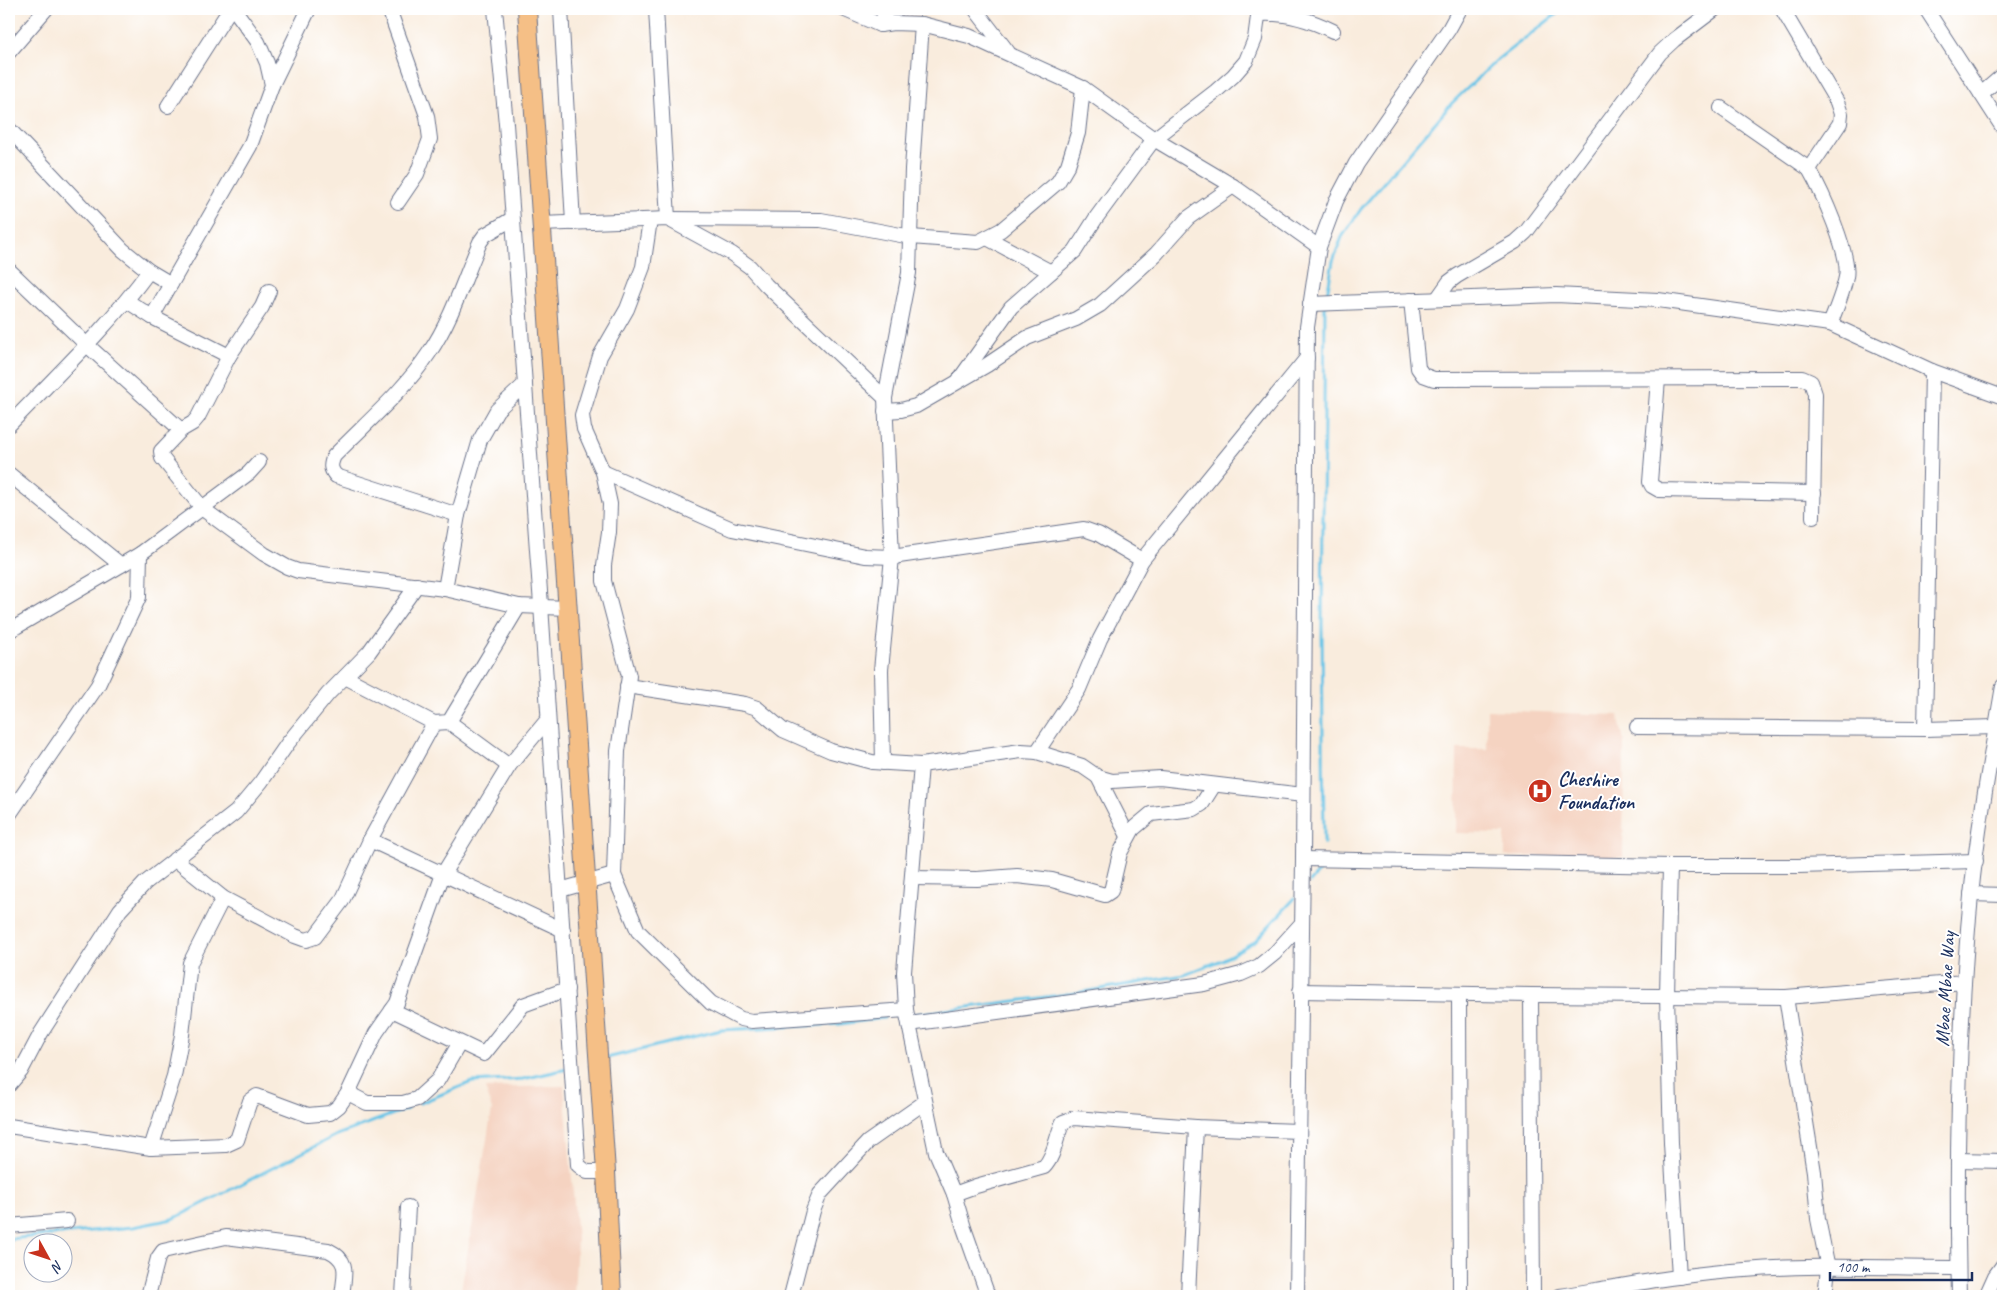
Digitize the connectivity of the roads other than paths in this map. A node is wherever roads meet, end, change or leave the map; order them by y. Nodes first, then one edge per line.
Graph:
1 (46, 9) edge
2 (230, 9) edge
3 (234, 9) edge
4 (309, 9) edge
5 (389, 9) edge
6 (495, 9) edge
7 (527, 9) edge
8 (561, 9) edge
9 (656, 9) edge
10 (844, 9) edge
11 (887, 9) edge
12 (975, 9) edge
13 (1448, 9) edge
14 (1460, 9) edge
15 (1715, 9) edge
16 (1782, 9) edge
17 (1926, 9) edge
18 (1259, 11) edge
19 (922, 24) junction
20 (880, 25) junction
21 (1449, 29) junction
22 (1333, 31) dead end
23 (9, 52) edge
24 (1010, 54) junction
25 (2003, 75) edge
26 (272, 85) junction
27 (1083, 88) junction
28 (1981, 94) junction
29 (168, 106) dead end
30 (1721, 108) dead end
31 (9, 128) edge
32 (2003, 128) edge
33 (1154, 139) junction
34 (1809, 169) junction
35 (1233, 186) junction
36 (398, 202) dead end
37 (512, 218) junction
38 (668, 219) junction
39 (650, 220) junction
40 (573, 223) junction
41 (541, 224) junction
42 (911, 237) junction
43 (987, 238) junction
44 (1319, 247) junction
45 (9, 270) edge
46 (149, 271) junction
47 (1051, 272) junction
48 (171, 284) junction
49 (270, 291) dead end
50 (1437, 299) junction
51 (1411, 300) junction
52 (127, 301) junction
53 (1320, 304) junction
54 (152, 317) junction
55 (1830, 324) junction
56 (87, 345) junction
57 (229, 356) junction
58 (1307, 358) junction
59 (1932, 371) junction
60 (1658, 379) junction
61 (959, 380) junction
62 (524, 384) junction
63 (2003, 397) edge
64 (885, 404) junction
65 (9, 425) edge
66 (181, 430) junction
67 (259, 462) dead end
68 (603, 472) junction
69 (9, 474) edge
70 (1814, 493) junction
71 (203, 509) junction
72 (458, 515) junction
73 (1813, 517) dead end
74 (140, 554) junction
75 (892, 557) junction
76 (1142, 560) junction
77 (121, 565) junction
78 (416, 585) junction
79 (445, 589) junction
80 (519, 606) junction
81 (541, 606) junction
82 (568, 608) junction
83 (9, 631) edge
84 (345, 677) junction
85 (628, 686) junction
86 (2003, 686) edge
87 (548, 719) junction
88 (449, 722) junction
89 (434, 723) junction
90 (1637, 727) dead end
91 (1996, 727) junction
92 (1925, 729) junction
93 (1997, 750) edge
94 (1037, 752) junction
95 (883, 763) junction
96 (921, 765) junction
97 (509, 766) junction
98 (1098, 777) junction
99 (1214, 785) junction
100 (1303, 796) junction
101 (9, 815) edge
102 (1128, 836) junction
103 (370, 840) junction
104 (175, 859) junction
105 (1303, 859) junction
106 (1976, 861) junction
107 (1670, 866) junction
108 (443, 874) junction
109 (614, 875) junction
110 (912, 878) junction
111 (586, 884) junction
112 (560, 890) junction
113 (1972, 894) junction
114 (2003, 896) edge
115 (223, 898) junction
116 (1302, 923) junction
117 (563, 930) junction
118 (1964, 982) junction
119 (567, 989) junction
120 (1300, 991) junction
121 (1459, 994) junction
122 (1667, 995) junction
123 (1532, 996) junction
124 (1786, 997) junction
125 (392, 1010) junction
126 (907, 1017) junction
127 (459, 1044) junction
128 (9, 1085) edge
129 (348, 1093) junction
130 (925, 1102) junction
131 (9, 1126) edge
132 (1196, 1127) junction
133 (1298, 1131) junction
134 (152, 1148) junction
135 (1958, 1160) junction
136 (2003, 1161) edge
137 (606, 1172) junction
138 (954, 1194) junction
139 (408, 1207) dead end
140 (67, 1221) dead end
141 (9, 1226) edge
142 (2003, 1265) edge
143 (1828, 1268) junction
144 (1958, 1268) junction
145 (1680, 1277) junction
146 (148, 1296) edge
147 (342, 1296) edge
148 (403, 1296) edge
149 (612, 1296) edge
150 (791, 1296) edge
151 (988, 1296) edge
152 (1188, 1296) edge
153 (1296, 1296) edge
154 (1460, 1296) edge
155 (1533, 1296) edge
156 (1560, 1296) edge
157 (1825, 1296) edge
158 (1959, 1296) edge
159 (1986, 1296) edge

1 - 23 street
2 - 29 street
3 - 26 street
4 - 26 street
5 - 36 street
6 - 37 street
7 - 41 main road
8 - 40 street
9 - 38 street
10 - 20 street
11 - 20 street
12 - 24 street
13 - 21 street
14 - 21 street
15 - 50 street
16 - 34 street
17 - 28 street
18 - 22 street
18 - 33 street
19 - 20 street
19 - 24 street
19 - 42 street
21 - 44 street
24 - 27 street
25 - 28 street
26 - 48 street
27 - 33 street
27 - 43 street
28 - 32 street
30 - 34 street
31 - 46 street
33 - 35 street
33 - 47 street
34 - 55 street
35 - 44 street
35 - 61 street
37 - 62 street
37 - 72 street
38 - 39 street
38 - 42 street
38 - 64 street
39 - 40 street
39 - 68 street
40 - 41 street
41 - 82 main road
42 - 43 street
42 - 64 street
43 - 47 street
44 - 53 street
45 - 56 street
46 - 48 street
46 - 52 street
47 - 61 street
48 - 54 street
49 - 57 street
50 - 51 street
50 - 55 street
51 - 53 street
51 - 60 street
52 - 54 street
52 - 56 street
53 - 58 street
54 - 57 street
55 - 59 street
56 - 65 street
56 - 66 street
57 - 66 street
58 - 76 street
58 - 100 street
59 - 63 street
59 - 92 street
60 - 70 street
60 - 70 street
61 - 64 street
62 - 72 street
62 - 81 street
64 - 75 street
66 - 71 street
67 - 71 street
68 - 75 street
68 - 85 street
69 - 77 street
70 - 73 street
71 - 74 street
71 - 78 street
72 - 79 street
74 - 77 street
74 - 101 street
75 - 76 street
75 - 95 street
76 - 94 street
77 - 83 street
78 - 79 street
78 - 84 street
79 - 80 street
80 - 81 street
80 - 88 street
81 - 82 street
81 - 87 street
82 - 111 main road
84 - 89 street
84 - 104 street
85 - 95 street
85 - 109 street
86 - 91 street, Mbae Mbae Way
87 - 97 street
87 - 112 street
88 - 89 street
88 - 97 street
89 - 103 street
90 - 92 street
91 - 92 street
91 - 93 street, Mbae Mbae Way
93 - 106 street, Mbae Mbae Way
94 - 96 street
94 - 98 street
95 - 96 street
96 - 110 street
97 - 108 street
98 - 99 street
98 - 102 street
99 - 100 street
99 - 102 street
100 - 105 street
102 - 110 street
103 - 108 street
103 - 115 street
104 - 115 street
104 - 128 street
105 - 107 street
105 - 116 street
106 - 107 street
106 - 113 street, Mbae Mbae Way
107 - 122 street
108 - 117 street
108 - 125 street
109 - 111 street
109 - 126 street
110 - 126 street
111 - 112 street
111 - 137 main road
112 - 117 street
113 - 114 street
113 - 118 street, Mbae Mbae Way
115 - 134 street
116 - 120 street
116 - 126 street
117 - 119 street
118 - 124 street
118 - 135 street, Mbae Mbae Way
119 - 127 street
119 - 137 street
120 - 121 street
120 - 133 street
121 - 123 street
121 - 154 street
122 - 123 street
122 - 124 street
122 - 145 street
123 - 155 street
124 - 143 street
125 - 127 street
125 - 129 street
126 - 130 street
127 - 129 street
129 - 134 street
130 - 138 street
130 - 150 street
131 - 134 street
132 - 133 street
132 - 138 street
132 - 152 street
133 - 153 street
135 - 136 street
135 - 144 street, Mbae Mbae Way
137 - 149 main road
138 - 151 street
139 - 148 street
140 - 141 street
142 - 159 street
143 - 144 street
143 - 145 street
143 - 157 street
144 - 158 street, Mbae Mbae Way
145 - 156 street
146 - 147 street

